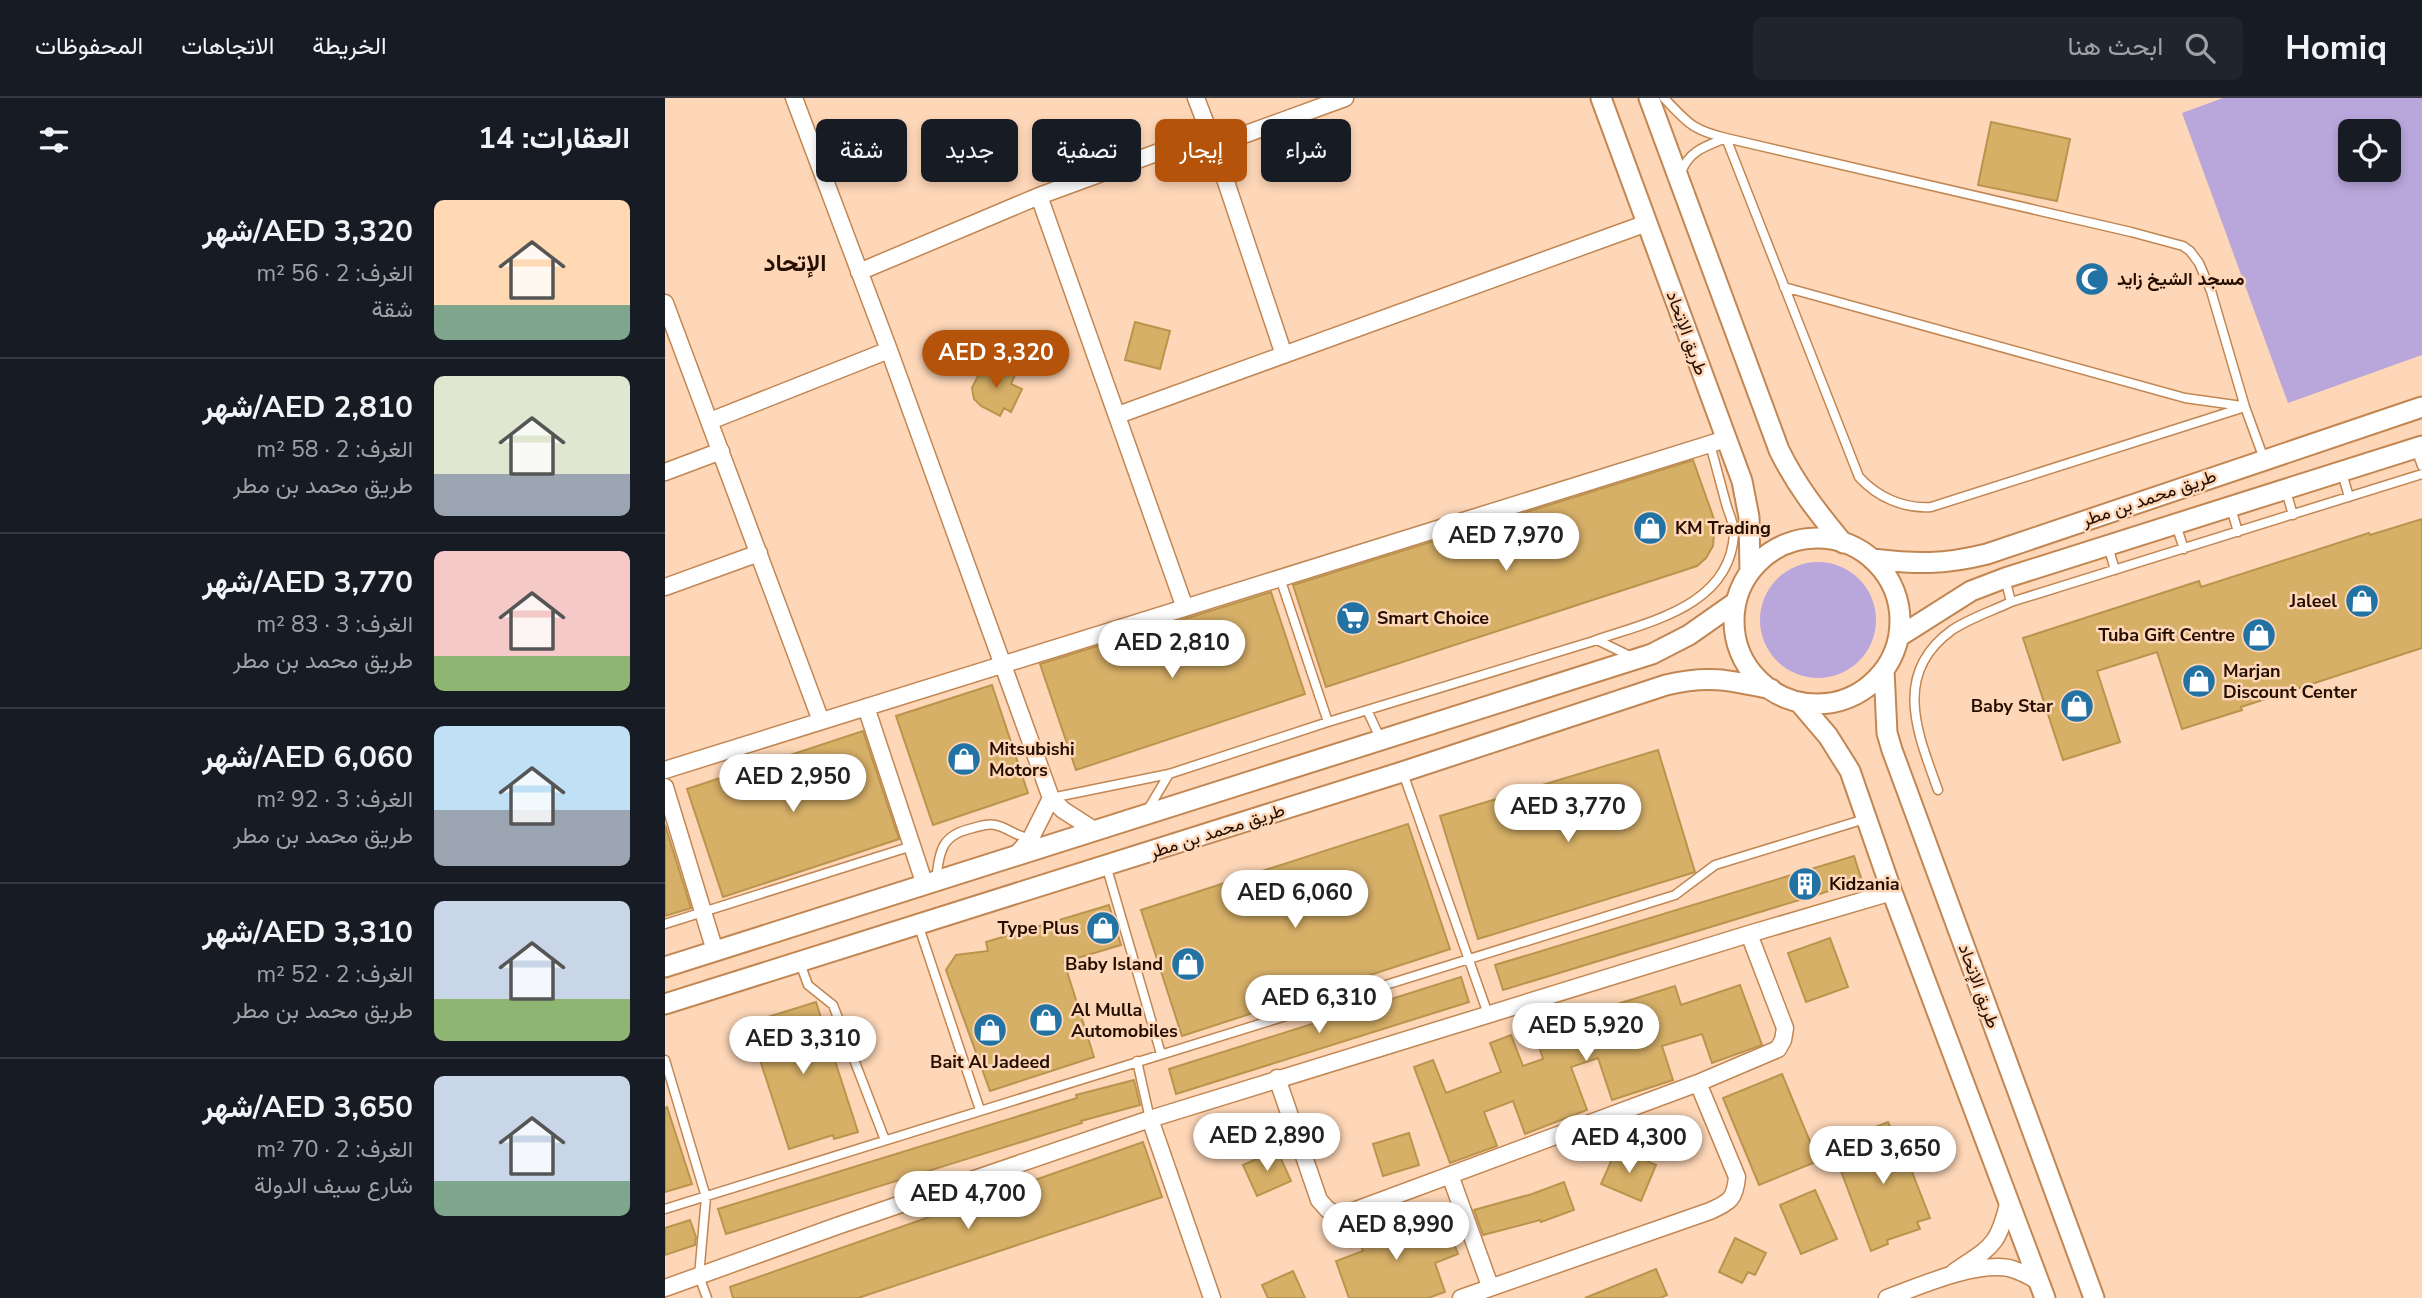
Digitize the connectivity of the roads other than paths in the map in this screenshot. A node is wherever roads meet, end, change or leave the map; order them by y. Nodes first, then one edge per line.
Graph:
1 (794, 98) edge
2 (1196, 98) edge
3 (1345, 98) edge
4 (1601, 98) edge
5 (1649, 98) edge
6 (1664, 98) edge
7 (1204, 119) edge
8 (1247, 134) edge
9 (1726, 138) junction
10 (1155, 153) edge
11 (1679, 179) junction
12 (1226, 182) edge
13 (1039, 196) junction
14 (1647, 223) junction
15 (859, 272) junction
16 (1784, 287) junction
17 (665, 303) edge
18 (889, 350) junction
19 (1284, 355) junction
20 (2245, 407) junction
21 (2422, 407) edge
22 (1118, 415) junction
23 (710, 421) junction
24 (1718, 442) junction
25 (721, 451) junction
26 (2420, 453) edge
27 (2265, 459) junction
28 (665, 472) edge
29 (2341, 472) junction
30 (2422, 474) edge
31 (2286, 491) junction
32 (2350, 497) junction
33 (2231, 508) junction
34 (2293, 514) junction
35 (2176, 525) junction
36 (2238, 532) junction
37 (1843, 543) junction
38 (2108, 546) junction
39 (2183, 549) junction
40 (759, 553) junction
41 (1872, 559) junction
42 (2115, 570) junction
43 (1750, 572) junction
44 (1280, 578) junction
45 (2005, 578) junction
46 (665, 587) edge
47 (1736, 602) junction
48 (2011, 602) junction
49 (1185, 608) junction
50 (1899, 635) junction
51 (1581, 645) junction
52 (1636, 659) junction
53 (1004, 664) junction
54 (1884, 670) junction
55 (1771, 689) junction
56 (1799, 702) junction
57 (866, 707) junction
58 (1368, 712) junction
59 (821, 722) junction
60 (1328, 722) junction
61 (1381, 740) junction
62 (665, 770) edge
63 (1402, 772) junction
64 (1168, 774) junction
65 (665, 787) edge
66 (1938, 790) dead end
67 (1051, 798) junction
68 (1146, 814) junction
69 (1867, 818) junction
70 (1094, 830) junction
71 (1031, 838) junction
72 (912, 846) junction
73 (1016, 855) junction
74 (1106, 866) junction
75 (930, 884) junction
76 (1892, 892) junction
77 (703, 912) junction
78 (665, 924) edge
79 (918, 924) junction
80 (1749, 934) junction
81 (715, 951) junction
82 (1469, 959) junction
83 (800, 961) junction
84 (665, 967) edge
85 (665, 1004) edge
86 (1488, 1014) junction
87 (1161, 1054) junction
88 (665, 1060) edge
89 (1137, 1061) junction
90 (1277, 1078) junction
91 (1698, 1083) junction
92 (980, 1110) junction
93 (1150, 1119) junction
94 (885, 1140) junction
95 (1450, 1175) junction
96 (706, 1196) junction
97 (2009, 1200) junction
98 (665, 1209) edge
99 (1952, 1274) junction
100 (699, 1276) junction
101 (1490, 1286) junction
102 (665, 1288) edge
103 (2042, 1290) edge
104 (707, 1298) edge
105 (1212, 1298) edge
106 (1461, 1298) edge
107 (1887, 1298) edge
108 (2094, 1298) edge

1 - 15 street
2 - 7 street
3 - 8 street
4 - 14 street, طريق اﻹتحاد
5 - 11 street
6 - 9 lane
9 - 11 lane
9 - 16 lane
9 - 20 lane
10 - 13 street
11 - 37 street
12 - 19 street
13 - 15 street
13 - 22 street
14 - 19 street
14 - 24 street, طريق اﻹتحاد
15 - 18 street
16 - 20 lane
16 - 20 lane
17 - 23 street
18 - 23 street
18 - 53 street
19 - 22 street
20 - 27 lane
21 - 27 street, طريق محمد بن مطر
22 - 49 street
23 - 25 street
24 - 43 street, طريق اﻹتحاد
24 - 44 street
24 - 51 lane
25 - 28 street
25 - 40 street
26 - 29 street, طريق محمد بن مطر
27 - 41 street, طريق محمد بن مطر
29 - 31 street, طريق محمد بن مطر
29 - 32 lane
30 - 32 lane
31 - 33 street, طريق محمد بن مطر
31 - 34 lane
32 - 34 lane
33 - 35 street, طريق محمد بن مطر
33 - 36 lane
34 - 36 lane
35 - 38 street, طريق محمد بن مطر
35 - 39 lane
36 - 39 lane
37 - 41 street
37 - 43 street
38 - 42 lane
38 - 45 street, طريق محمد بن مطر
39 - 42 lane
40 - 46 street
40 - 59 street
41 - 50 street
42 - 48 lane
43 - 47 street
44 - 49 street
44 - 60 lane
45 - 48 lane
45 - 50 street, طريق محمد بن مطر
47 - 52 street
47 - 55 street
48 - 66 lane
49 - 53 street
50 - 54 street
51 - 52 lane
51 - 58 lane
52 - 61 street
53 - 57 street
53 - 67 street
54 - 56 street
54 - 108 street, طريق اﻹتحاد
55 - 56 street
55 - 63 street, طريق محمد بن مطر
56 - 69 street
57 - 59 street
57 - 72 street
58 - 60 lane
58 - 61 lane
59 - 62 street
60 - 64 lane
61 - 68 street
63 - 74 street, طريق محمد بن مطر
63 - 82 lane
64 - 67 lane
64 - 68 lane
65 - 77 street
67 - 70 street
67 - 71 street
68 - 70 street
69 - 76 street
69 - 82 lane
70 - 73 street
71 - 73 street
71 - 75 lane
72 - 75 street
72 - 77 lane
73 - 75 street
74 - 79 street, طريق محمد بن مطر
74 - 87 lane
75 - 81 street
76 - 80 street
76 - 97 street
77 - 78 lane
77 - 81 street
79 - 83 street, طريق محمد بن مطر
79 - 92 lane
80 - 86 street
80 - 91 street
81 - 84 street
82 - 86 lane
82 - 87 lane
83 - 85 street, طريق محمد بن مطر
83 - 94 lane
86 - 90 street
87 - 89 lane
88 - 96 lane
89 - 92 lane
89 - 93 lane
90 - 93 street
90 - 95 street
91 - 95 street
91 - 101 street
92 - 94 lane
93 - 100 street
93 - 105 street
94 - 96 lane
95 - 101 street
96 - 98 lane
96 - 100 lane
97 - 99 street
97 - 103 street
99 - 103 street
99 - 107 street
100 - 102 street
100 - 104 lane
101 - 106 street

